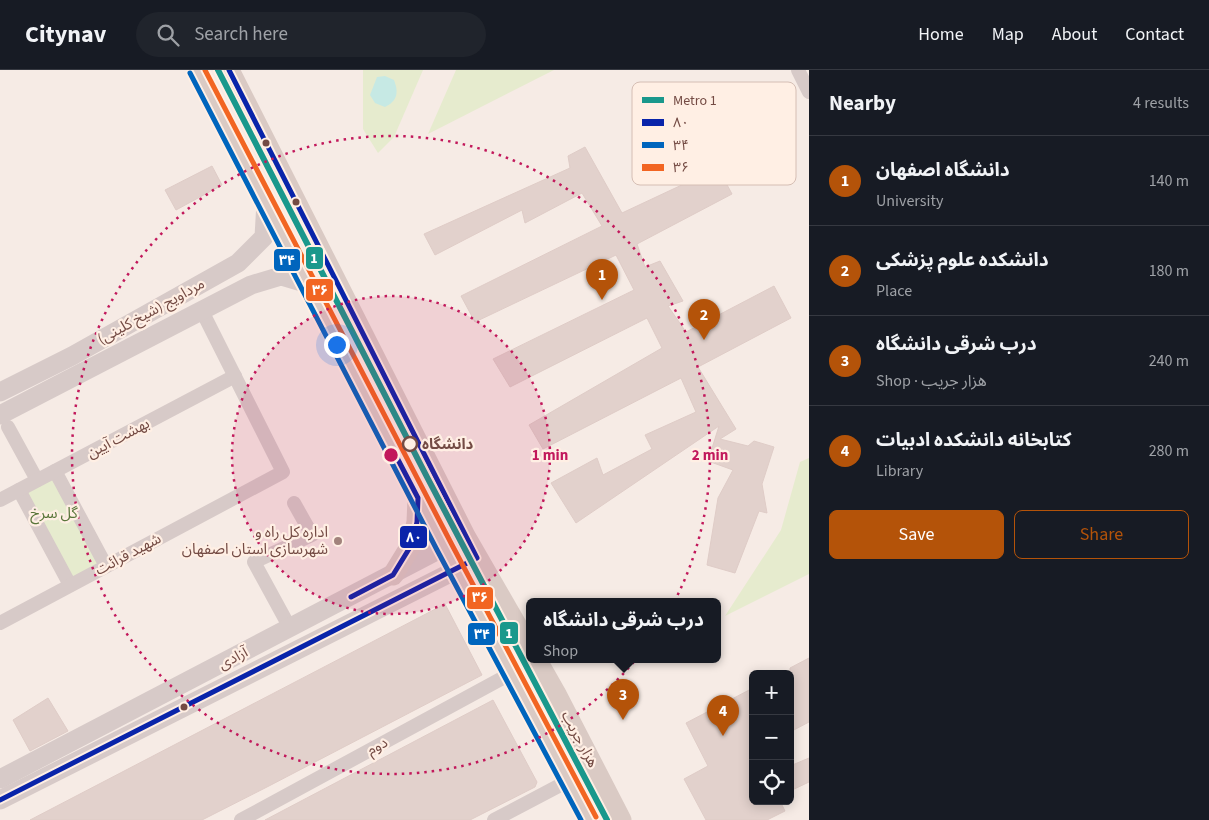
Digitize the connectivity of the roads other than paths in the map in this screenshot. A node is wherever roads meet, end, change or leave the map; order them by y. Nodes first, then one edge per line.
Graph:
1 (197, 70) edge
2 (229, 70) edge
3 (798, 70) edge
4 (809, 92) edge
5 (266, 202) junction
6 (308, 284) junction
7 (202, 311) junction
8 (72, 356) junction
9 (81, 373) junction
10 (235, 376) junction
11 (0, 392) edge
12 (4, 421) edge
13 (55, 471) junction
14 (37, 480) junction
15 (19, 490) junction
16 (418, 498) junction
17 (0, 500) edge
18 (294, 504) dead end
19 (465, 536) junction
20 (444, 548) junction
21 (477, 558) junction
22 (106, 566) junction
23 (456, 570) junction
24 (393, 575) junction
25 (70, 585) junction
26 (0, 623) edge
27 (290, 628) junction
28 (526, 642) edge
29 (538, 663) edge
30 (512, 673) junction
31 (135, 710) junction
32 (144, 727) junction
33 (0, 779) edge
34 (568, 782) junction
35 (18, 791) junction
36 (0, 800) edge
37 (0, 806) edge
38 (241, 820) edge
39 (494, 820) edge
40 (588, 820) edge
41 (622, 820) edge

1 - 5 main road
2 - 19 main road
3 - 4 street
5 - 6 main road
5 - 8 main road, مرداویج (شیخ کلینی)
6 - 7 main road, مرداویج (شیخ کلینی)
6 - 16 main road
7 - 9 main road, مرداویج (شیخ کلینی)
7 - 10 street
8 - 9 main road
8 - 11 main road, مرداویج (شیخ کلینی)
9 - 12 main road, مرداویج (شیخ کلینی)
10 - 13 street, بهشت آیین
10 - 22 street, شهید قرائت
12 - 14 street
13 - 14 street, بهشت آیین
13 - 22 street
14 - 15 street, بهشت آیین
15 - 17 street, بهشت آیین
15 - 25 street
16 - 20 main road
16 - 24 main road
18 - 27 street
19 - 20 main road, آزادی
19 - 21 main road
20 - 23 main road
20 - 24 main road, آزادی
21 - 23 main road, آزادی
21 - 28 main road
22 - 25 street, شهید قرائت
23 - 30 main road
23 - 32 main road, آزادی
24 - 27 main road, آزادی
25 - 26 street, شهید قرائت
27 - 31 main road, آزادی
29 - 41 main road, هزار جریب
30 - 34 main road
30 - 38 street, دوم
31 - 32 main road
31 - 33 main road, آزادی
32 - 35 main road, آزادی
34 - 39 street
34 - 40 main road
35 - 36 main road, آزادی
35 - 37 main road

